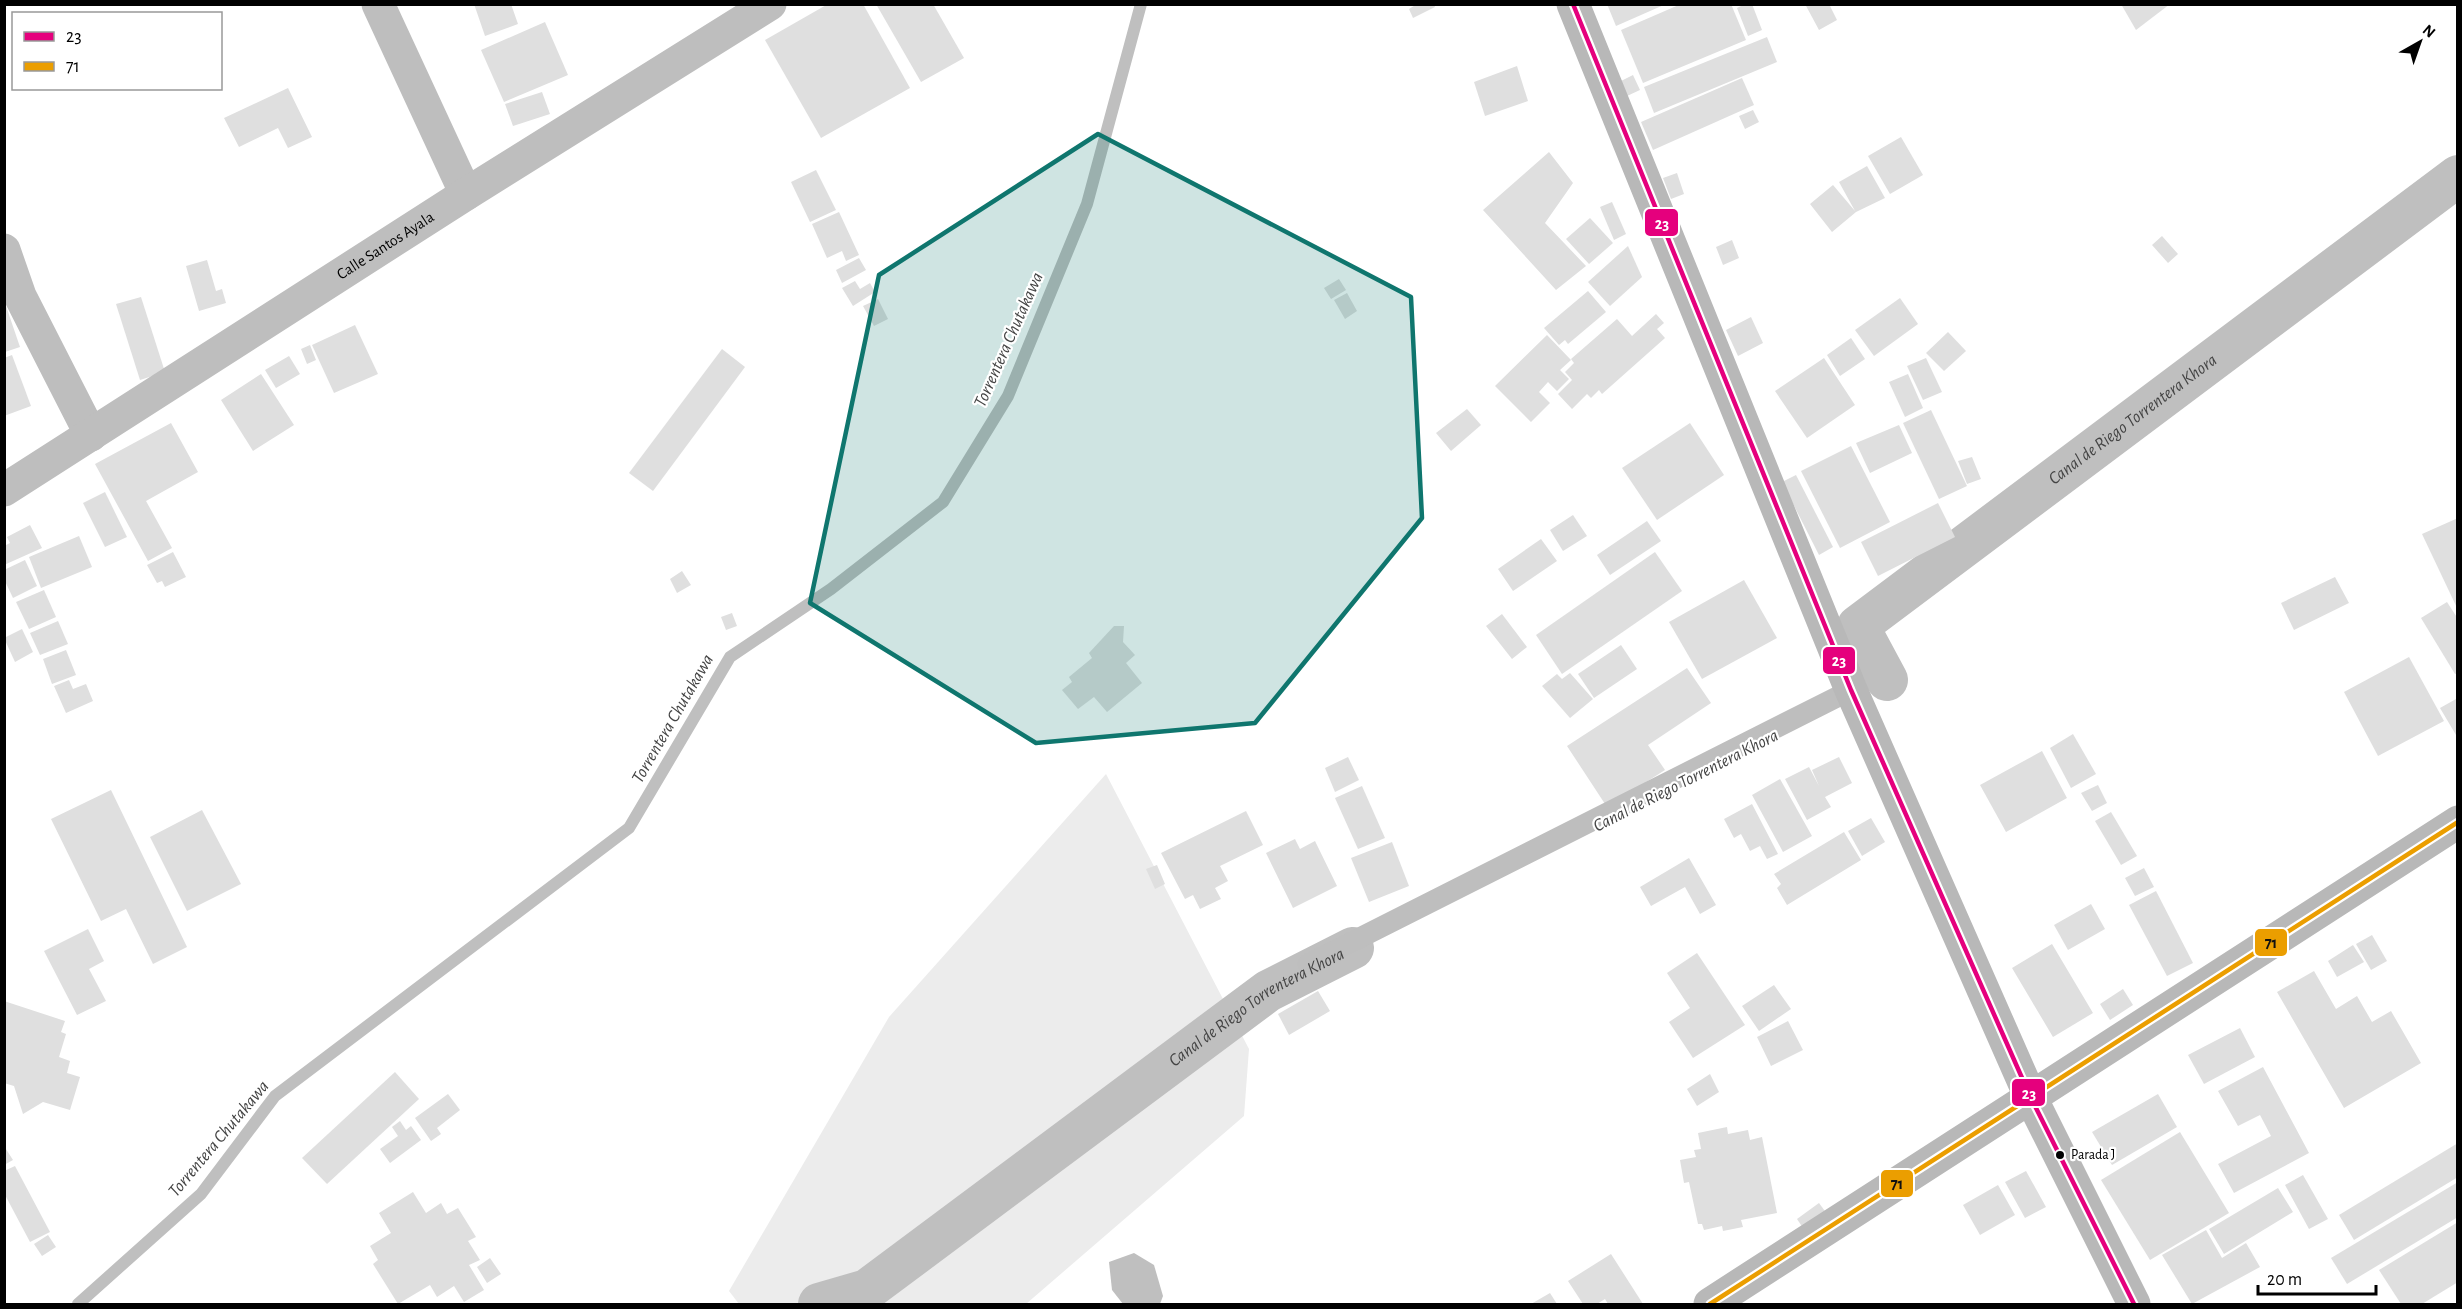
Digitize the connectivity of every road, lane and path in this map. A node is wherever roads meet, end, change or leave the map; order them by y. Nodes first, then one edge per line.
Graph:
1 (378, 4) edge
2 (1573, 4) edge
3 (751, 9) edge
4 (466, 194) junction
5 (4, 250) edge
6 (91, 435) junction
7 (4, 490) edge
8 (1851, 690) junction
9 (2457, 822) edge
10 (1308, 964) dead end
11 (2030, 1096) junction
12 (1710, 1305) edge
13 (2134, 1305) edge

1 - 4 street
2 - 8 street
3 - 4 street, Calle Santos Ayala
4 - 6 street, Calle Santos Ayala
5 - 6 street
6 - 7 street, Calle Santos Ayala
8 - 10 lane
8 - 11 street
9 - 11 street
11 - 12 street
11 - 13 street

